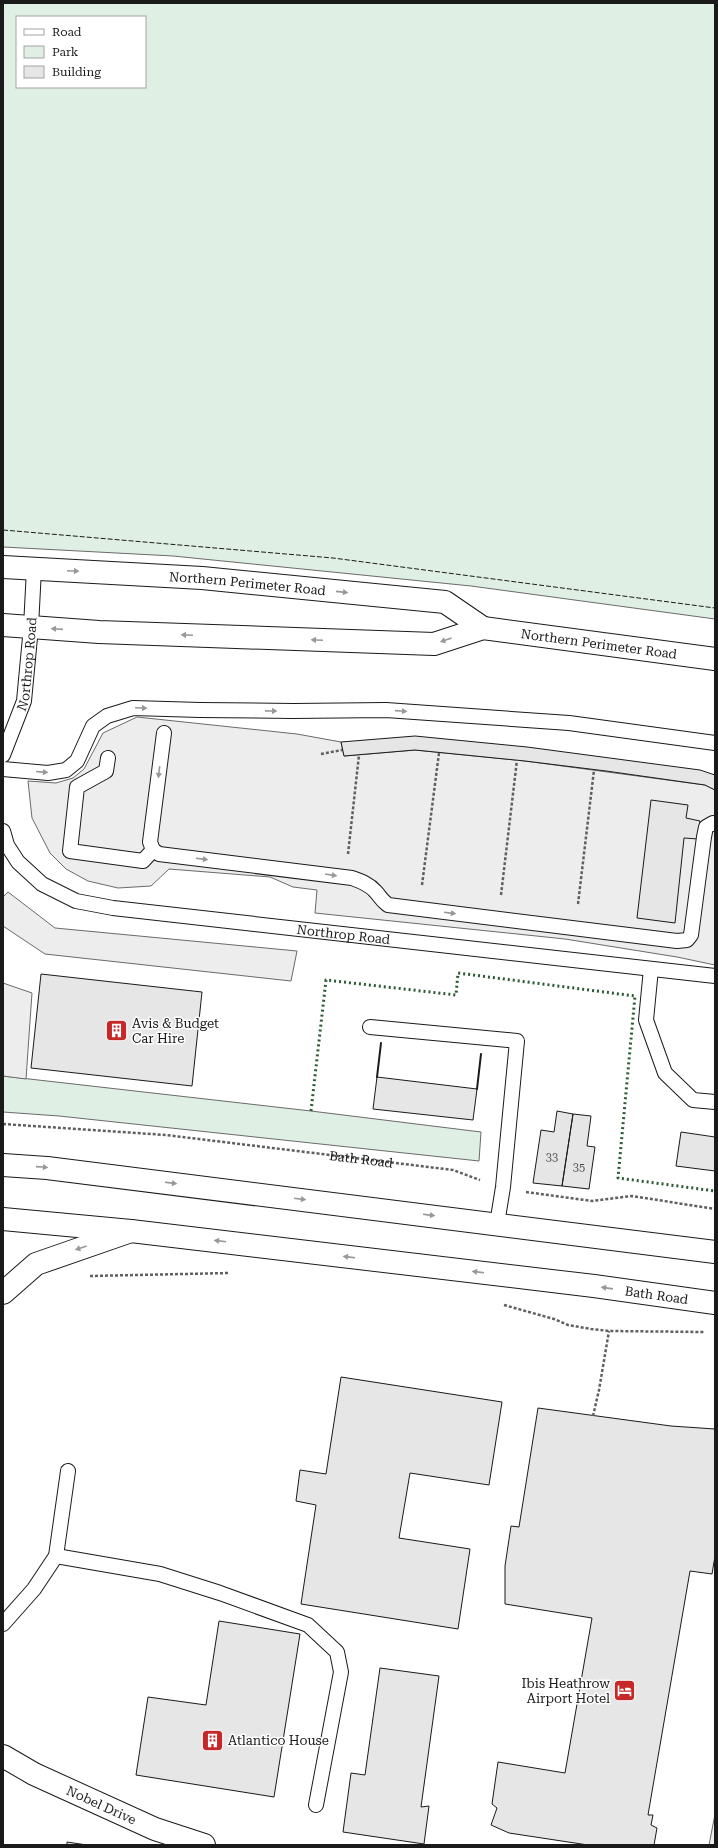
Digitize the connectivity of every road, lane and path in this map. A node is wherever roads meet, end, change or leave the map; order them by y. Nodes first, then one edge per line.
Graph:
1 (3, 567) edge
2 (34, 569) junction
3 (3, 625) edge
4 (31, 627) junction
5 (483, 628) junction
6 (715, 659) edge
7 (164, 733) dead end
8 (715, 743) edge
9 (342, 750) dead end
10 (439, 753) dead end
11 (321, 754) dead end
12 (3, 755) edge
13 (359, 755) dead end
14 (108, 758) dead end
15 (516, 760) dead end
16 (3, 769) edge
17 (594, 770) dead end
18 (715, 824) edge
19 (3, 831) edge
20 (153, 850) junction
21 (348, 860) dead end
22 (422, 886) dead end
23 (500, 898) dead end
24 (577, 908) dead end
25 (651, 969) junction
26 (715, 976) edge
27 (370, 1027) dead end
28 (715, 1102) edge
29 (3, 1124) edge
30 (3, 1165) edge
31 (503, 1187) junction
32 (715, 1209) edge
33 (3, 1218) edge
34 (498, 1224) junction
35 (131, 1231) junction
36 (715, 1252) edge
37 (235, 1272) dead end
38 (84, 1276) dead end
39 (3, 1293) edge
40 (498, 1303) dead end
41 (715, 1303) edge
42 (609, 1331) junction
43 (710, 1332) dead end
44 (593, 1416) dead end
45 (68, 1471) dead end
46 (56, 1556) junction
47 (3, 1624) edge
48 (3, 1756) edge
49 (316, 1805) dead end
50 (204, 1845) edge

1 - 2 main road, Northern Perimeter Road
2 - 4 lane, Northrop Road
2 -> 5 main road, Northern Perimeter Road
3 - 4 main road, Northern Perimeter Road
5 -> 4 main road, Northern Perimeter Road
4 - 12 lane, Northrop Road
5 - 6 main road, Northern Perimeter Road
7 -> 20 lane
16 -> 8 lane
9 - 11 path
10 - 22 path
13 - 21 path
14 - 20 lane
15 - 23 path
17 - 24 path
20 -> 18 lane
19 - 25 lane, Northrop Road
25 - 26 lane, Northrop Road
25 - 28 lane
27 - 31 lane
29 - 31 path, Bath Road
30 -> 34 main road
31 - 32 path, Bath Road
31 - 34 lane
33 - 35 main road, Bath Road
34 - 36 main road
35 -> 39 main road
41 -> 35 main road, Bath Road
37 - 38 path
40 - 42 path
42 - 43 path
42 - 44 path
45 - 46 lane
46 - 47 lane
46 - 49 lane
48 - 50 main road, Nobel Drive

